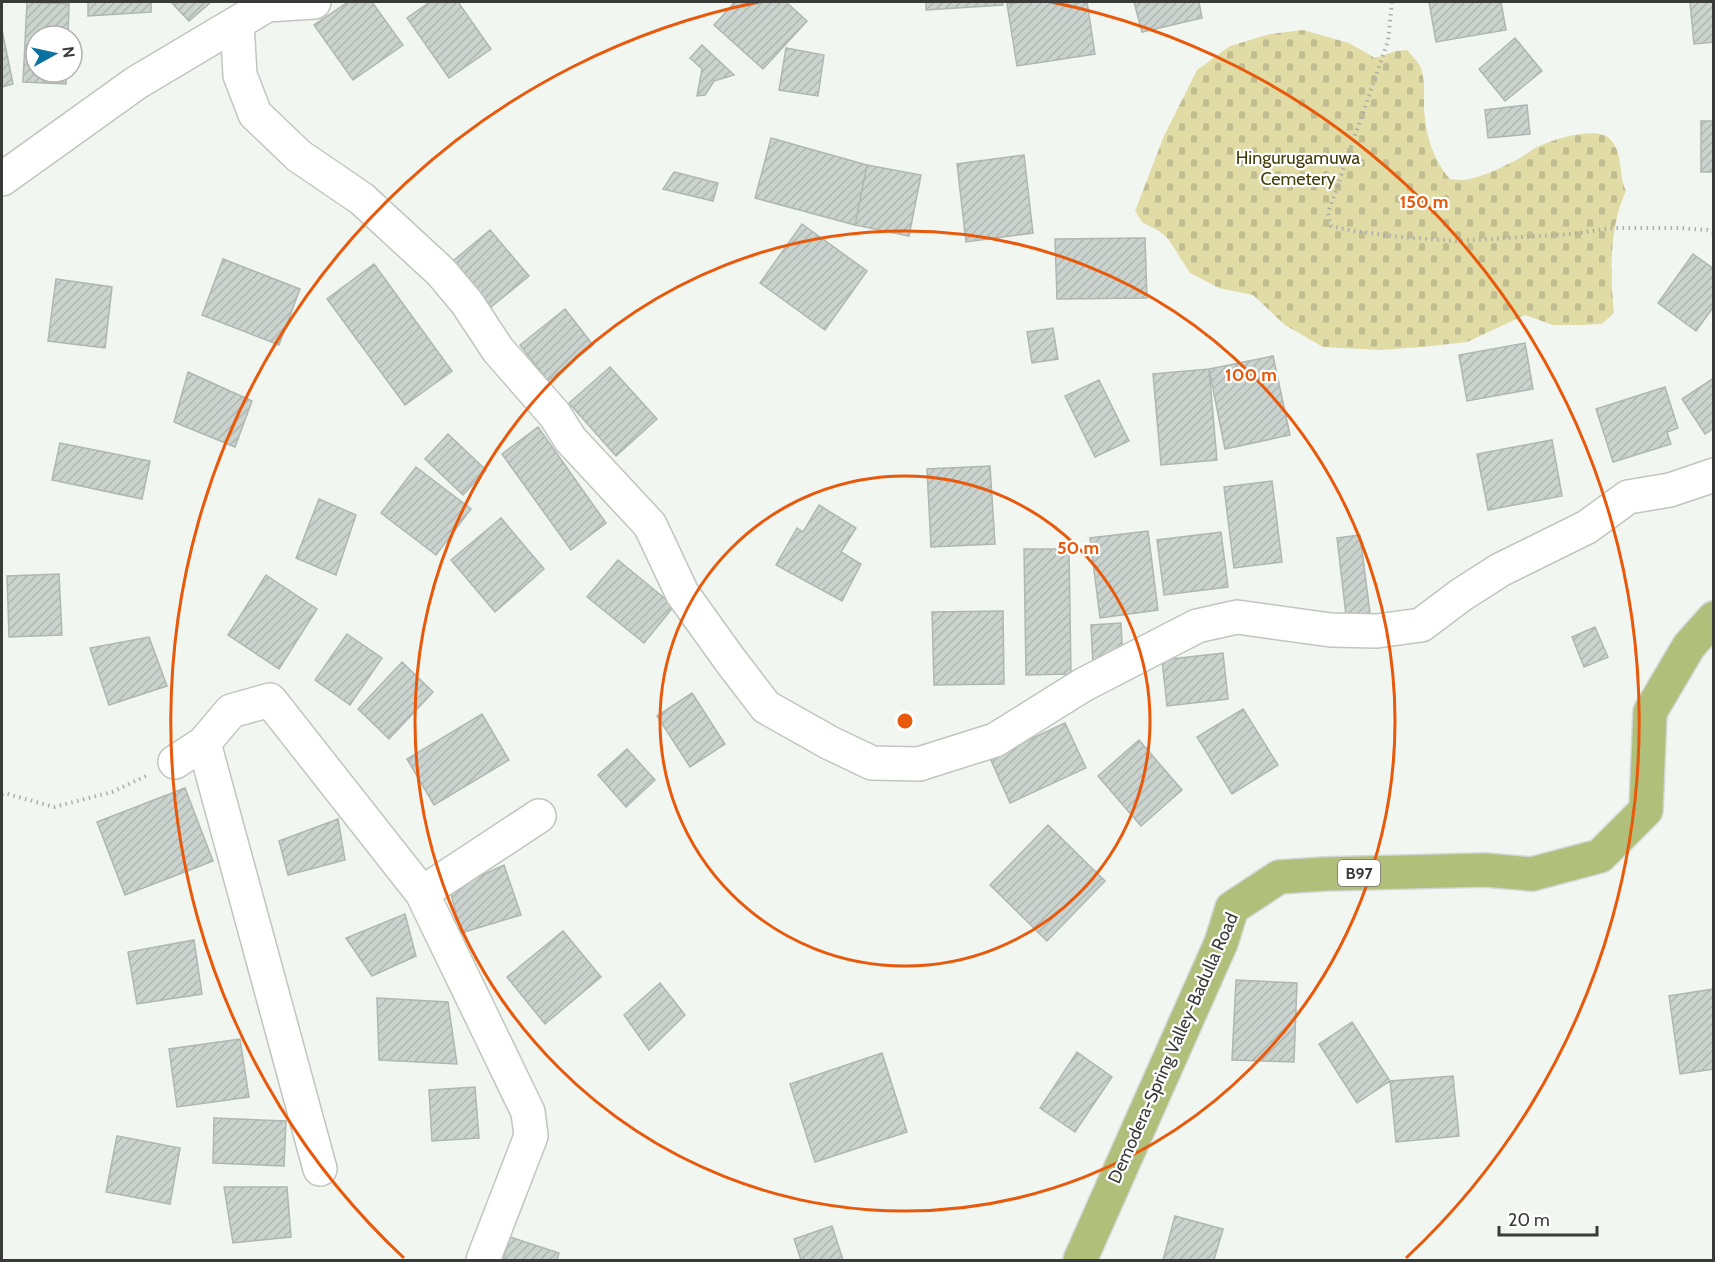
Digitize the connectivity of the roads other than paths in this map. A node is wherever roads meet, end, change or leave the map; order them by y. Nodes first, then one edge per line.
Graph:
1 (314, 2) edge
2 (237, 23) junction
3 (2, 179) edge
4 (1713, 476) edge
5 (1713, 618) edge
6 (204, 742) junction
7 (175, 762) road end
8 (539, 816) dead end
9 (422, 893) junction
10 (320, 1169) dead end
11 (483, 1260) edge
12 (1080, 1260) edge

1 - 2 lane
2 - 3 lane
2 - 4 lane
5 - 12 main road, Demodera-Spring Valley-Badulla Road / B97
6 - 7 lane
6 - 9 lane
6 - 10 lane
8 - 9 lane
9 - 11 lane

